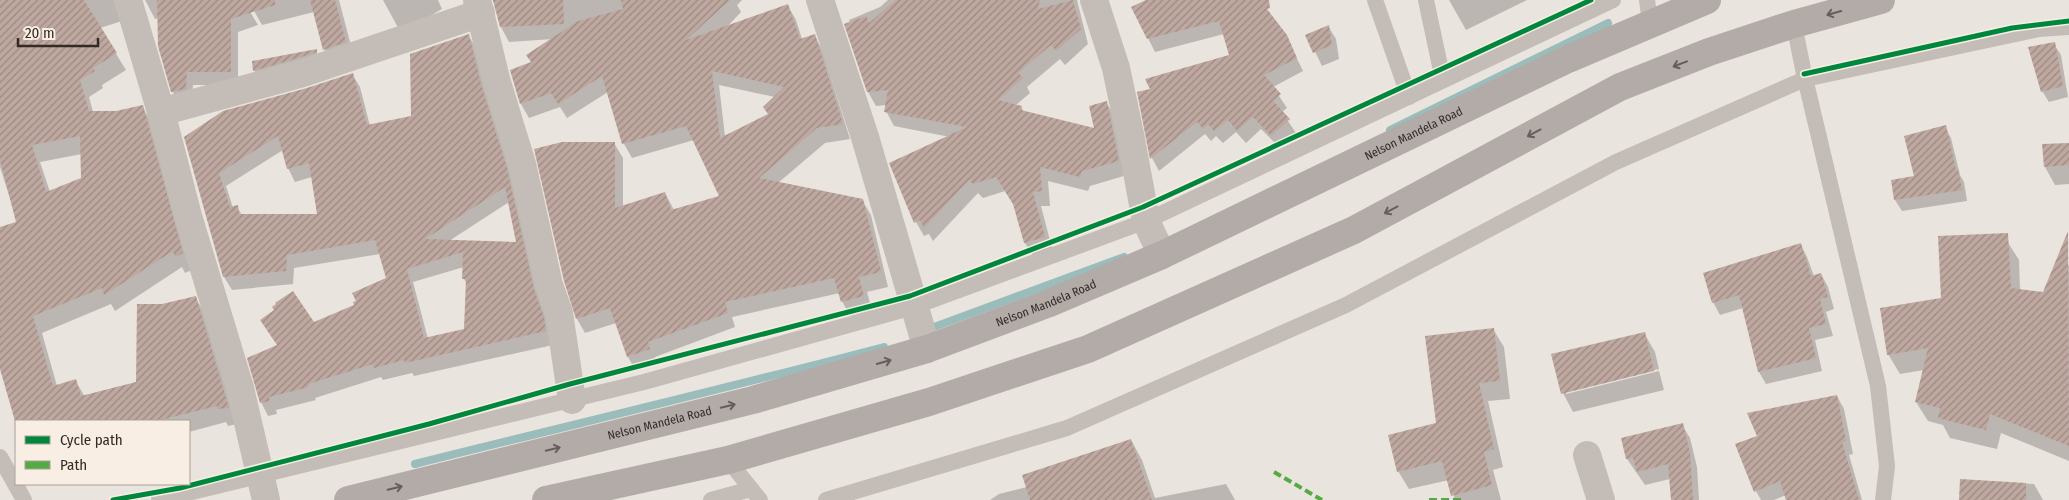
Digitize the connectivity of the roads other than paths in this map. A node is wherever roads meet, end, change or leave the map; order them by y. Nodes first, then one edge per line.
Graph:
1 (128, 0) edge
2 (820, 0) edge
3 (1094, 0) edge
4 (1375, 0) edge
5 (1426, 0) edge
6 (1613, 0) edge
7 (1707, 0) edge
8 (1881, 0) edge
9 (479, 7) edge
10 (1648, 11) edge
11 (1794, 24) junction
12 (2069, 27) edge
13 (1805, 79) junction
14 (1443, 80) junction
15 (1409, 97) junction
16 (161, 112) junction
17 (1146, 221) junction
18 (1162, 254) junction
19 (913, 307) junction
20 (927, 349) junction
21 (572, 400) junction
22 (1587, 455) dead end
23 (0, 457) edge
24 (728, 460) junction
25 (15, 484) edge
26 (16, 485) edge
27 (264, 488) edge
28 (755, 494) edge
29 (24, 500) edge
30 (160, 500) edge
31 (348, 500) edge
32 (546, 500) edge
33 (711, 500) edge
34 (826, 500) edge
35 (1601, 500) edge
36 (1883, 500) edge

1 - 16 street
2 - 19 street
3 - 17 street
4 - 15 lane
5 - 14 lane
6 - 14 lane
7 - 10 main road, Nelson Mandela Road
8 -> 11 main road
9 - 16 street
9 - 21 street
10 - 18 main road, Nelson Mandela Road
11 - 13 lane
11 -> 24 main road
12 - 13 lane
13 - 34 lane
13 - 36 lane
14 - 15 lane
15 - 17 lane
16 - 27 street
17 - 18 street
17 - 19 lane
18 - 20 main road, Nelson Mandela Road
19 - 20 street
19 - 21 lane
31 -> 20 main road, Nelson Mandela Road
21 - 27 lane
22 - 35 street
23 - 25 lane
24 - 28 lane
24 - 32 main road
26 - 29 lane
27 - 30 lane
28 - 33 lane

